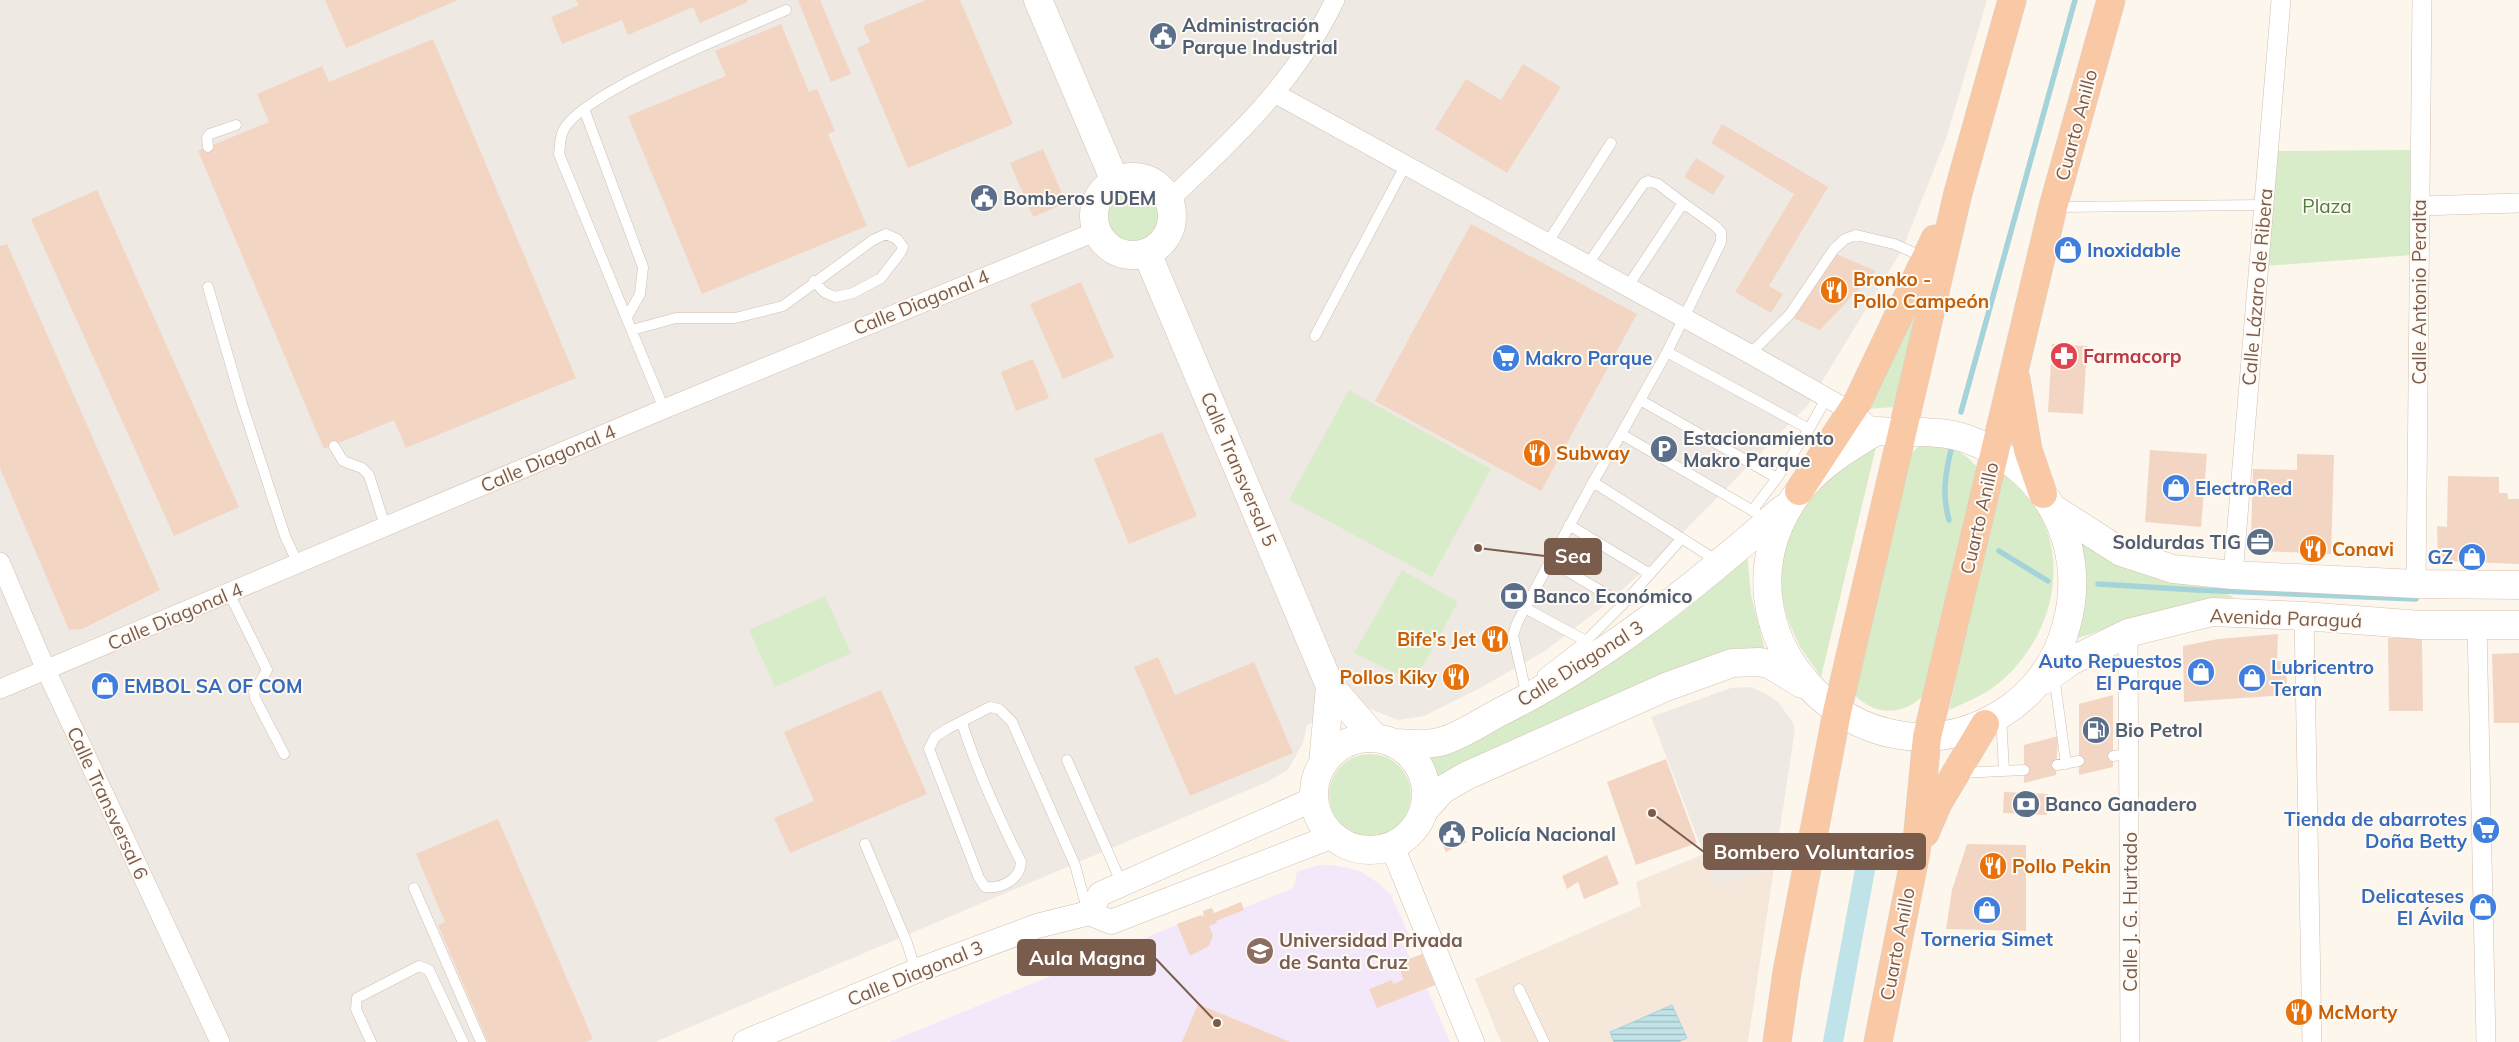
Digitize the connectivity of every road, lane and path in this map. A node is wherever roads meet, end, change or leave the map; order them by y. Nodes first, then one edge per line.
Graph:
1 (1038, 0) edge
2 (1335, 0) edge
3 (2012, 0) edge
4 (2110, 0) edge
5 (2281, 0) edge
6 (2422, 0) edge
7 (786, 10) dead end
8 (1276, 94) junction
9 (584, 109) junction
10 (236, 125) dead end
11 (1611, 143) dead end
12 (208, 148) dead end
13 (1406, 164) junction
14 (1115, 181) junction
15 (1169, 200) junction
16 (2519, 202) edge
17 (1683, 203) junction
18 (2264, 205) junction
19 (2419, 206) junction
20 (2053, 207) junction
21 (1097, 230) junction
22 (1548, 242) junction
23 (1147, 253) junction
24 (1934, 261) junction
25 (1588, 264) junction
26 (814, 282) junction
27 (1628, 286) junction
28 (208, 287) dead end
29 (1683, 316) junction
30 (627, 317) junction
31 (632, 330) junction
32 (1315, 336) dead end
33 (1667, 352) junction
34 (1750, 354) junction
35 (2014, 366) junction
36 (1827, 397) junction
37 (1640, 400) junction
38 (664, 410) junction
39 (1852, 412) junction
40 (1809, 429) junction
41 (1889, 432) junction
42 (1621, 434) junction
43 (334, 446) dead end
44 (1995, 451) junction
45 (1594, 482) junction
46 (1789, 490) junction
47 (2048, 502) junction
48 (1761, 516) junction
49 (385, 526) junction
50 (1570, 526) junction
51 (1682, 538) junction
52 (1550, 561) junction
53 (0, 562) edge
54 (298, 564) junction
55 (1722, 564) junction
56 (1650, 574) junction
57 (2233, 575) junction
58 (2416, 584) junction
59 (2519, 585) edge
60 (229, 593) junction
61 (1623, 604) junction
62 (1525, 608) junction
63 (2304, 616) junction
64 (2477, 625) junction
65 (2519, 625) edge
66 (2128, 633) junction
67 (1586, 641) junction
68 (46, 670) junction
69 (2046, 678) junction
70 (1330, 686) junction
71 (1809, 688) junction
72 (0, 689) edge
73 (1526, 692) junction
74 (1837, 712) junction
75 (1993, 719) junction
76 (962, 722) junction
77 (1927, 737) junction
78 (1384, 741) junction
79 (284, 754) dead end
80 (1067, 760) dead end
81 (2079, 762) dead end
82 (1323, 764) junction
83 (2024, 770) dead end
84 (2004, 771) junction
85 (1956, 774) junction
86 (1314, 799) junction
87 (1424, 810) junction
88 (1333, 836) junction
89 (865, 844) dead end
90 (1392, 846) junction
91 (1916, 852) junction
92 (1167, 865) junction
93 (1122, 884) junction
94 (414, 888) dead end
95 (1180, 896) junction
96 (1089, 913) junction
97 (916, 971) junction
98 (1519, 989) dead end
99 (220, 1042) edge
100 (371, 1042) edge
101 (463, 1042) edge
102 (481, 1042) edge
103 (745, 1042) edge
104 (1472, 1042) edge
105 (1544, 1042) edge
106 (1777, 1042) edge
107 (1878, 1042) edge
108 (2130, 1042) edge
109 (2312, 1042) edge
110 (2486, 1042) edge

1 - 14 main road
2 - 8 street
3 - 24 highway
4 - 20 highway, Cuarto Anillo
5 - 18 street, Calle Lázaro de Ribera
6 - 19 street, Calle Antonio Peralta
7 - 9 lane
8 - 13 street
8 - 15 street
9 - 30 lane
9 - 30 lane
10 - 12 lane
11 - 22 lane
13 - 22 street
13 - 32 lane
14 - 15 main road
14 - 21 main road
15 - 23 main road
16 - 19 street
17 - 25 lane
17 - 27 lane
17 - 29 lane
18 - 20 lane
18 - 57 street, Calle Lázaro de Ribera
19 - 58 street, Calle Antonio Peralta
20 - 35 highway, Cuarto Anillo
21 - 23 main road
21 - 38 street, Calle Diagonal 4
22 - 25 street
23 - 70 main road, Calle Transversal 5
24 - 34 lane
24 - 39 highway
24 - 41 highway
25 - 27 street
26 - 26 lane
26 - 31 lane
27 - 29 street
28 - 54 lane
29 - 33 lane
29 - 34 street
30 - 31 lane
31 - 38 lane
33 - 37 lane
33 - 40 lane
34 - 36 street
35 - 44 highway, Cuarto Anillo
35 - 47 highway
36 - 39 street
36 - 40 lane
37 - 42 lane
37 - 46 lane
38 - 49 street, Calle Diagonal 4
39 - 41 street
39 - 46 highway
40 - 46 lane
41 - 44 main road
41 - 46 main road
41 - 74 highway
42 - 45 lane
42 - 48 lane
43 - 49 lane
44 - 47 main road
44 - 77 highway, Cuarto Anillo
45 - 50 lane
45 - 51 lane
46 - 48 main road, Calle Diagonal 3
46 - 71 main road
47 - 57 main road
47 - 69 main road
48 - 55 main road, Calle Diagonal 3
49 - 54 street, Calle Diagonal 4
50 - 52 lane
50 - 56 lane
51 - 55 lane
51 - 56 lane
52 - 61 lane
52 - 62 lane
53 - 68 street, Calle Transversal 6
54 - 60 street, Calle Diagonal 4
55 - 73 main road, Calle Diagonal 3
56 - 61 lane
57 - 58 main road
58 - 59 main road
60 - 68 street, Calle Diagonal 4
60 - 79 lane
61 - 67 lane
62 - 67 lane
62 - 73 lane
63 - 64 main road, Avenida Paraguá
63 - 66 main road, Avenida Paraguá
63 - 109 street
64 - 65 main road, Avenida Paraguá
64 - 110 street
66 - 69 main road, Avenida Paraguá
66 - 108 street, Calle J. G. Hurtado
67 - 73 lane
68 - 72 street, Calle Diagonal 4
68 - 99 street, Calle Transversal 6
69 - 75 main road
69 - 81 lane
70 - 78 main road, Calle Transversal 5
70 - 82 main road, Calle Transversal 5
71 - 74 main road
71 - 87 main road
73 - 78 main road, Calle Diagonal 3
74 - 77 main road
74 - 106 highway
75 - 77 main road
75 - 84 lane
75 - 85 highway
76 - 76 lane
76 - 96 lane
77 - 91 highway, Cuarto Anillo
78 - 82 main road
78 - 87 main road
80 - 93 lane
82 - 86 main road
83 - 84 lane
84 - 85 lane
85 - 91 highway
86 - 88 main road
86 - 92 street
87 - 90 main road
88 - 90 main road
88 - 95 street
89 - 97 lane
90 - 104 street
91 - 107 highway, Cuarto Anillo
92 - 93 street
92 - 95 street
93 - 96 street
94 - 102 lane
95 - 96 street
96 - 97 street, Calle Diagonal 3
97 - 103 street, Calle Diagonal 3
98 - 105 lane
100 - 101 lane

